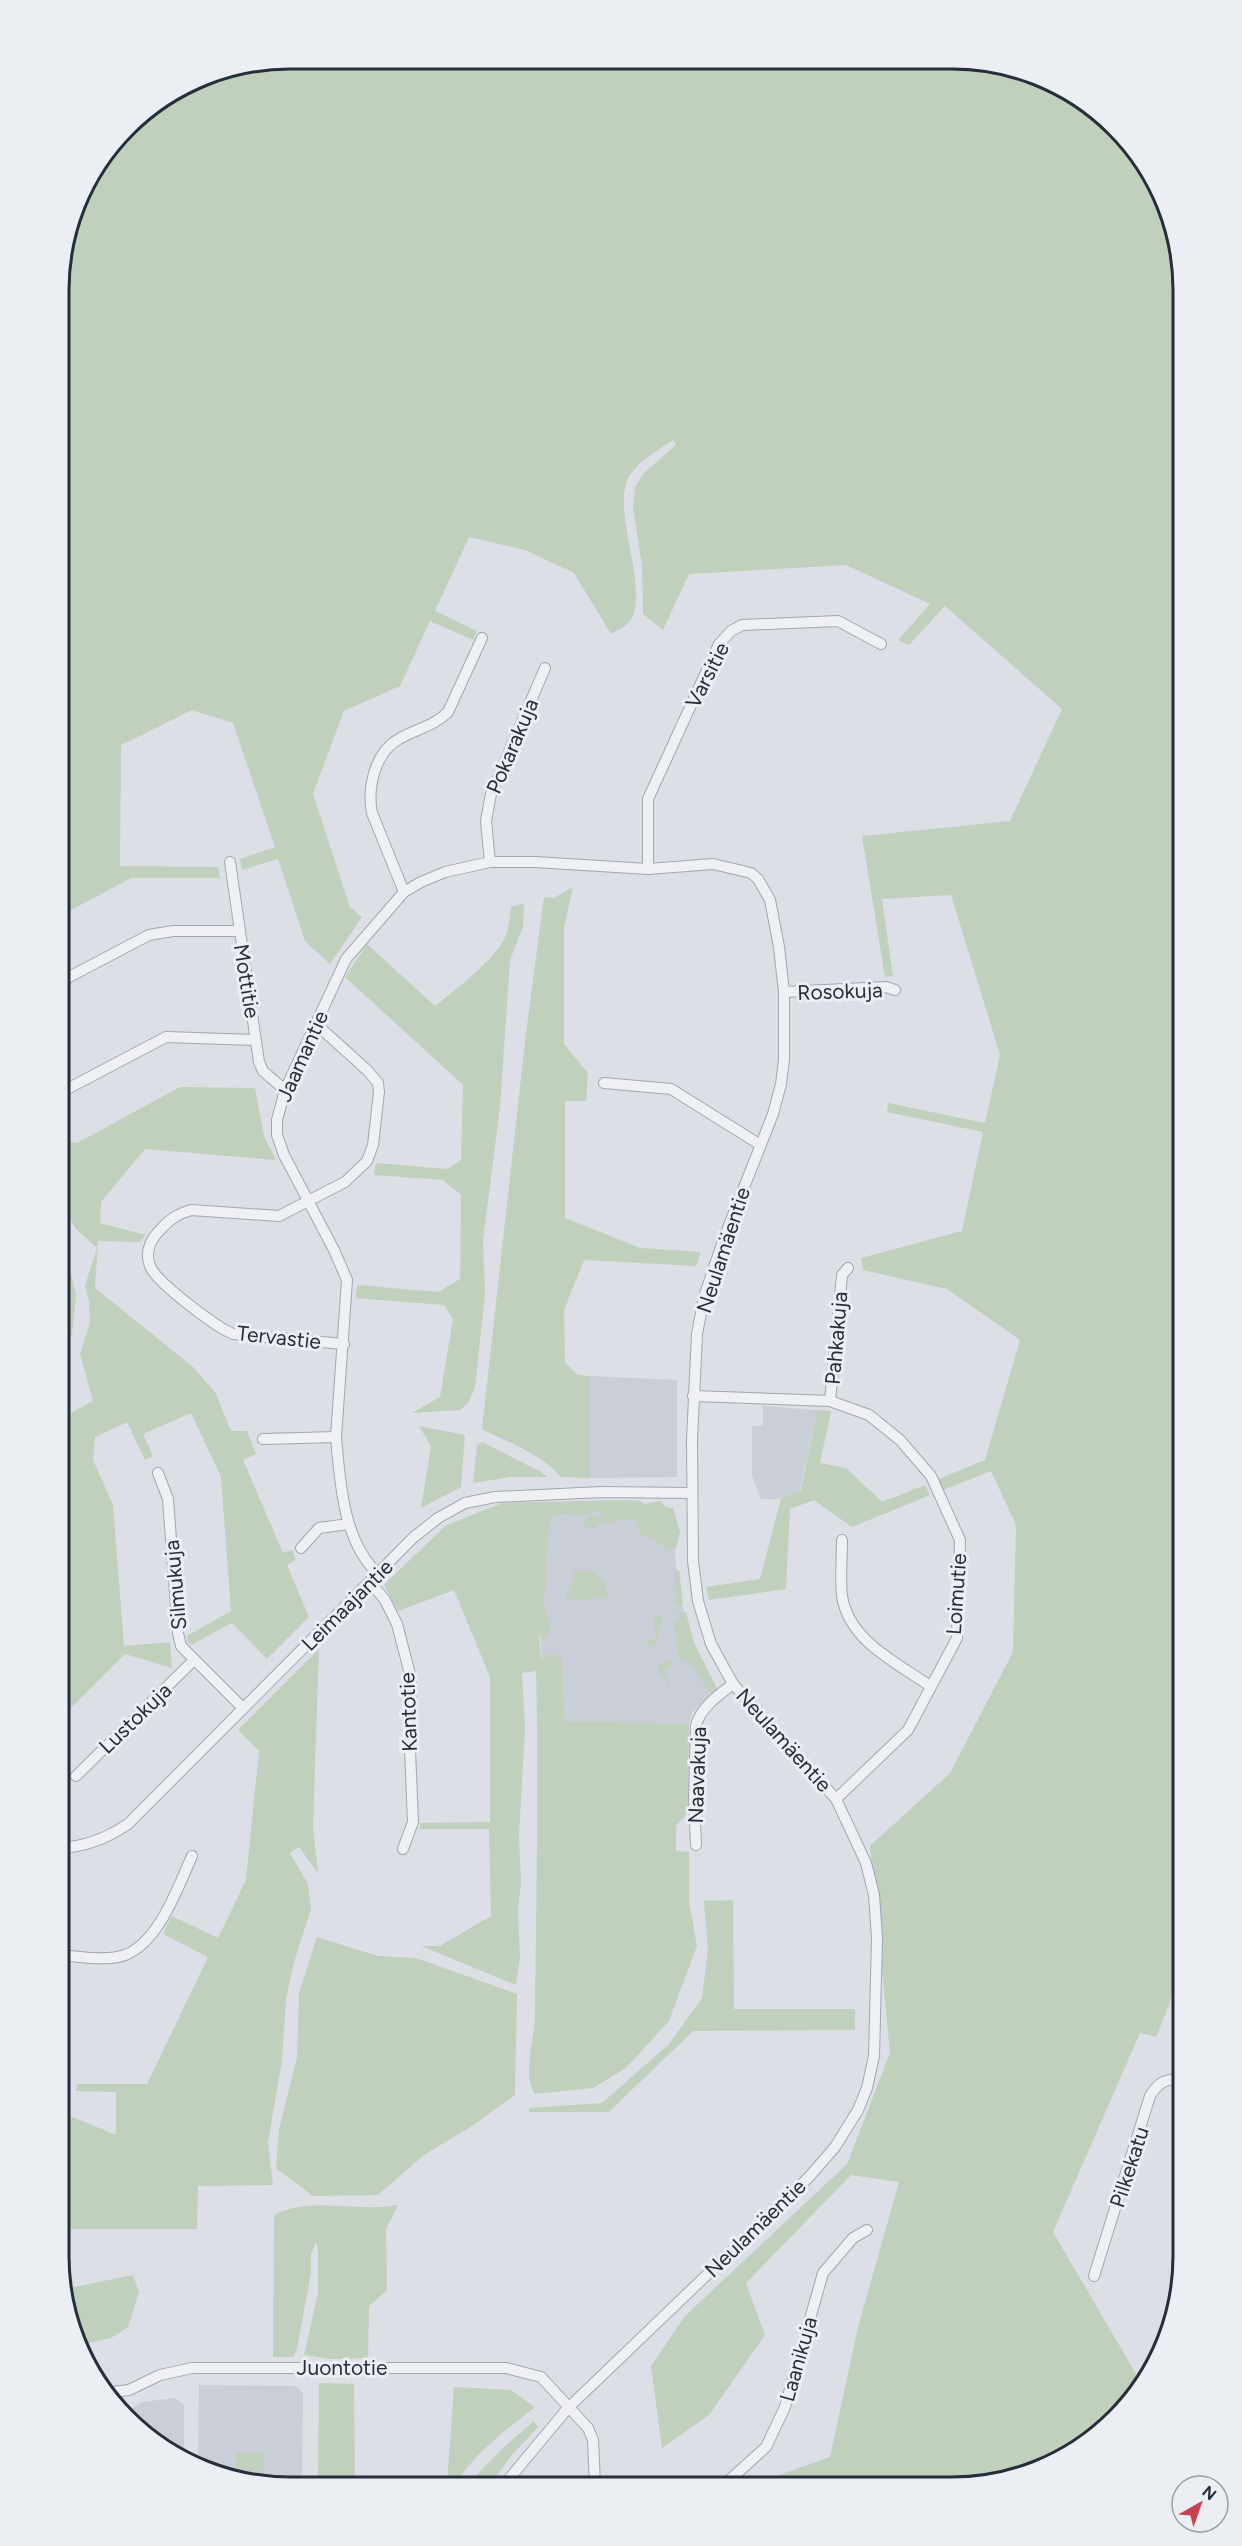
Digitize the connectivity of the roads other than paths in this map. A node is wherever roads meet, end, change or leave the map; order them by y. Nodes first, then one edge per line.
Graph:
1 (482, 638) dead end
2 (881, 644) dead end
3 (545, 668) dead end
4 (230, 862) dead end
5 (490, 862) junction
6 (648, 869) junction
7 (751, 873) joint
8 (404, 892) junction
9 (239, 931) junction
10 (69, 977) edge
11 (895, 990) dead end
12 (784, 992) junction
13 (316, 1024) junction
14 (255, 1040) junction
15 (604, 1083) dead end
16 (69, 1088) edge
17 (285, 1090) junction
18 (759, 1144) junction
19 (308, 1200) junction
20 (845, 1271) dead end
21 (344, 1344) junction
22 (693, 1396) junction
23 (830, 1401) junction
24 (336, 1437) junction
25 (263, 1439) dead end
26 (158, 1473) dead end
27 (692, 1493) junction
28 (349, 1524) junction
29 (842, 1539) dead end
30 (301, 1548) dead end
31 (374, 1578) junction
32 (194, 1660) junction
33 (734, 1684) junction
34 (930, 1686) junction
35 (243, 1708) junction
36 (76, 1776) dead end
37 (836, 1798) junction
38 (696, 1845) dead end
39 (69, 1847) edge
40 (403, 1849) dead end
41 (192, 1856) dead end
42 (69, 1955) edge
43 (1173, 2080) edge
44 (867, 2230) dead end
45 (1094, 2276) dead end
46 (116, 2392) edge
47 (568, 2408) junction
48 (511, 2477) edge
49 (595, 2477) edge
50 (733, 2477) edge

1 - 8 street
2 - 6 street, Varsitie
3 - 5 street, Pokarakuja
4 - 9 street, Mottitie
5 - 6 street, Jaamantie
5 - 8 street, Jaamantie
6 - 7 street, Jaamantie
7 - 12 street, Neulamäentie
8 - 13 street, Jaamantie
9 - 10 street
9 - 14 street, Mottitie
11 - 12 street, Rosokuja
12 - 18 street, Neulamäentie
13 - 17 street, Jaamantie
13 - 19 street
14 - 16 street
14 - 17 street, Mottitie
15 - 18 street
17 - 19 street, Jaamantie
18 - 22 street, Neulamäentie
19 - 21 street, Jaamantie
19 - 21 street, Tervastie
20 - 23 street, Pahkakuja
21 - 24 street, Jaamantie
22 - 23 street, Loimutie
22 - 27 street, Neulamäentie
23 - 34 street, Loimutie
24 - 25 street
24 - 28 street, Jaamantie
26 - 32 street, Silmukuja
27 - 31 street, Leimaajantie
27 - 33 street, Neulamäentie
28 - 30 street
28 - 31 street, Jaamantie
29 - 34 street
31 - 35 street, Leimaajantie
31 - 40 street, Kantotie
32 - 35 street, Silmukuja
32 - 36 street, Lustokuja
33 - 37 street, Neulamäentie
33 - 38 street, Naavakuja
34 - 37 street, Loimutie
35 - 39 street, Leimaajantie
37 - 47 street, Neulamäentie
41 - 42 street
43 - 45 street, Pilkekatu
44 - 50 street, Laanikuja
46 - 47 street, Juontotie
47 - 48 street, Neulamäentie
47 - 49 street, Juontotie

